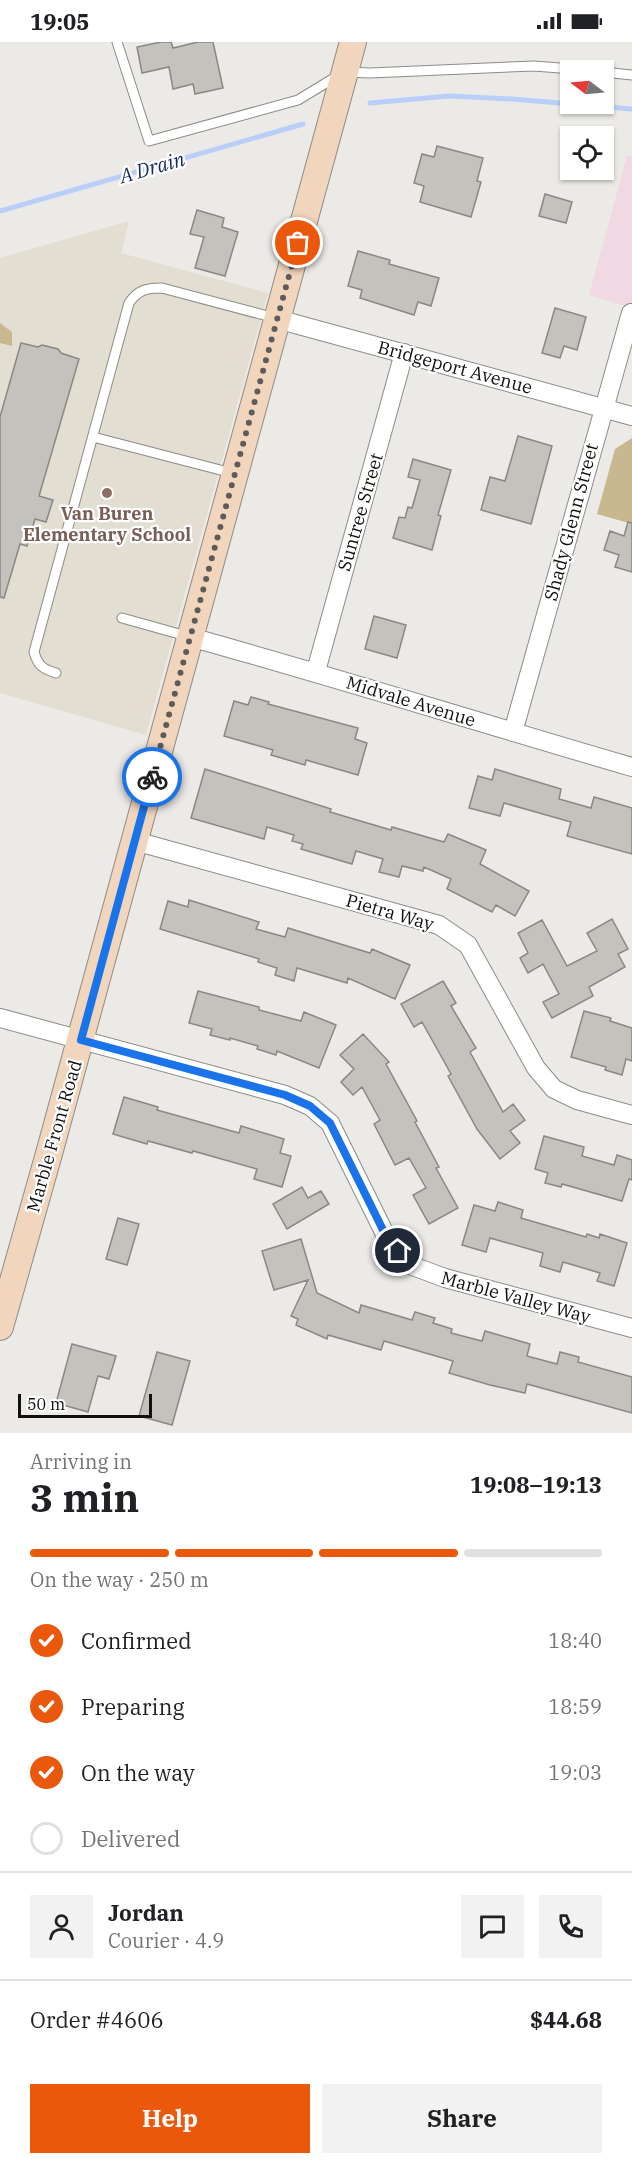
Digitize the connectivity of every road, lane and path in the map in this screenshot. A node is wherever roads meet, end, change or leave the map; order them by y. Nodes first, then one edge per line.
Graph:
1 (117, 42) edge
2 (353, 42) edge
3 (560, 68) edge
4 (344, 72) junction
5 (614, 73) edge
6 (632, 75) edge
7 (631, 313) edge
8 (277, 319) junction
9 (404, 353) junction
10 (603, 408) junction
11 (632, 416) edge
12 (93, 437) junction
13 (235, 473) junction
14 (122, 618) dead end
15 (190, 637) junction
16 (316, 671) junction
17 (57, 674) dead end
18 (513, 732) junction
19 (632, 766) edge
20 (135, 840) junction
21 (0, 1018) edge
22 (81, 1040) junction
23 (632, 1115) edge
24 (0, 1327) edge
25 (632, 1328) edge

1 - 4 lane
2 - 4 street, Marble Front Road
3 - 4 lane
4 - 8 street, Marble Front Road
5 - 6 lane
7 - 10 street, Shady Glenn Street
8 - 9 street, Bridgeport Avenue
8 - 12 lane
8 - 13 street, Marble Front Road
9 - 10 street, Bridgeport Avenue
9 - 16 street, Suntree Street
10 - 11 street, Bridgeport Avenue
10 - 18 street, Shady Glenn Street
12 - 13 lane
12 - 17 lane
13 - 15 street, Marble Front Road
14 - 15 lane
15 - 16 street, Midvale Avenue
15 - 20 street, Marble Front Road
16 - 18 street, Midvale Avenue
18 - 19 street, Midvale Avenue
20 - 22 street, Marble Front Road
20 - 23 street, Pietra Way
21 - 22 street, Marble Valley Way
22 - 24 street, Marble Front Road
22 - 25 street, Marble Valley Way

